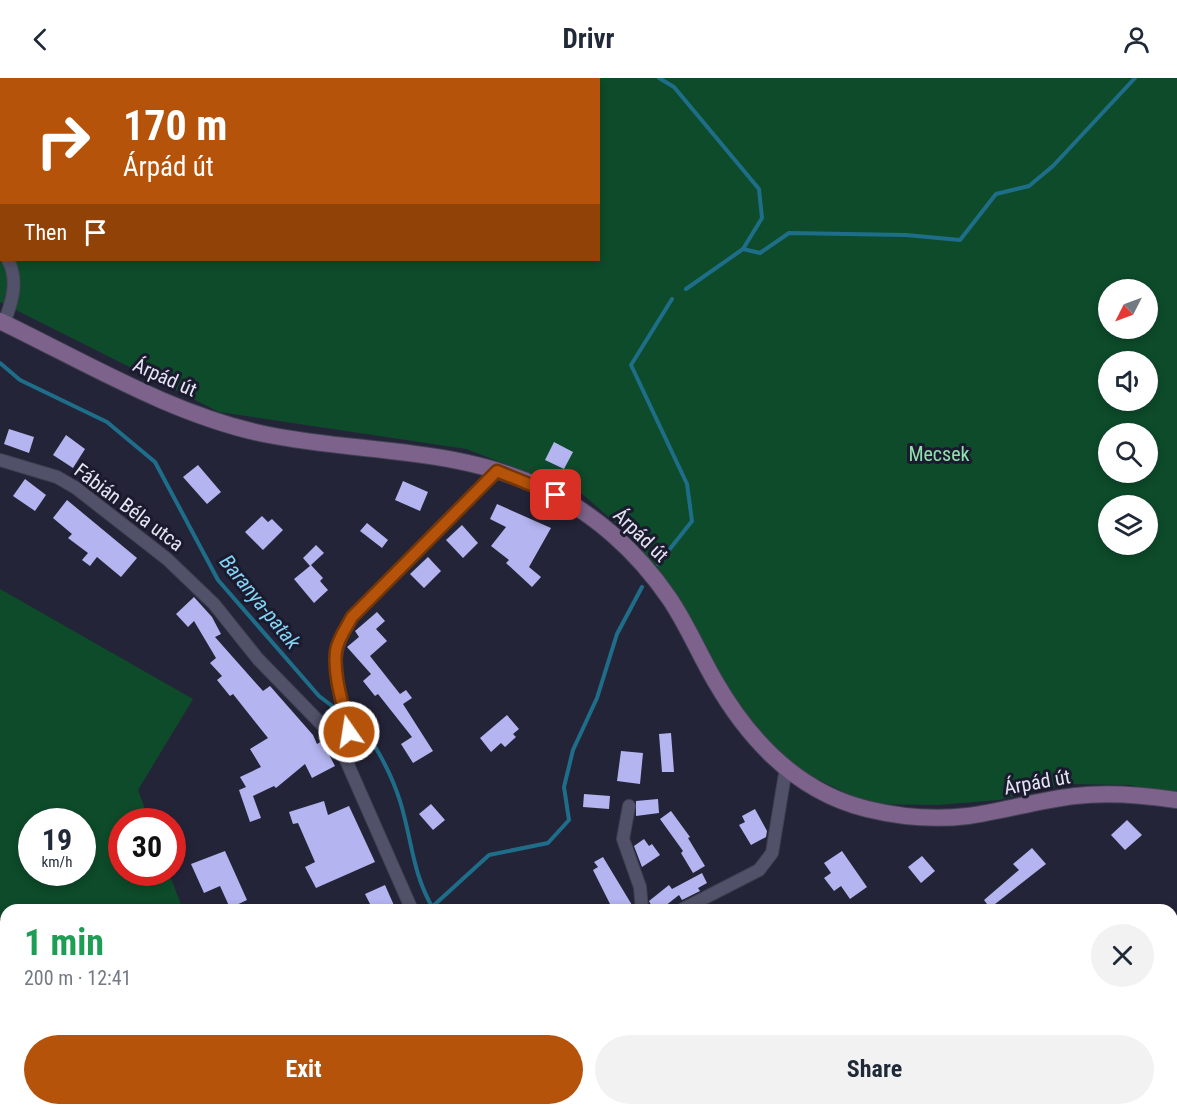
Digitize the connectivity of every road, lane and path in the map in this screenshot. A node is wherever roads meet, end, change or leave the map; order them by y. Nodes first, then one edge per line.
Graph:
1 (8, 261) edge
2 (2, 322) edge
3 (0, 460) edge
4 (497, 471) junction
5 (345, 758) junction
6 (786, 768) junction
7 (1177, 800) edge
8 (629, 806) dead end
9 (409, 904) edge
10 (641, 904) edge
11 (693, 904) edge

1 - 2 street
2 - 4 main road, Árpád út
3 - 5 street, Fábián Béla utca
4 - 5 street
4 - 6 main road, Árpád út
5 - 9 street, Fábián Béla utca
6 - 7 main road, Árpád út
6 - 11 street
8 - 10 street

